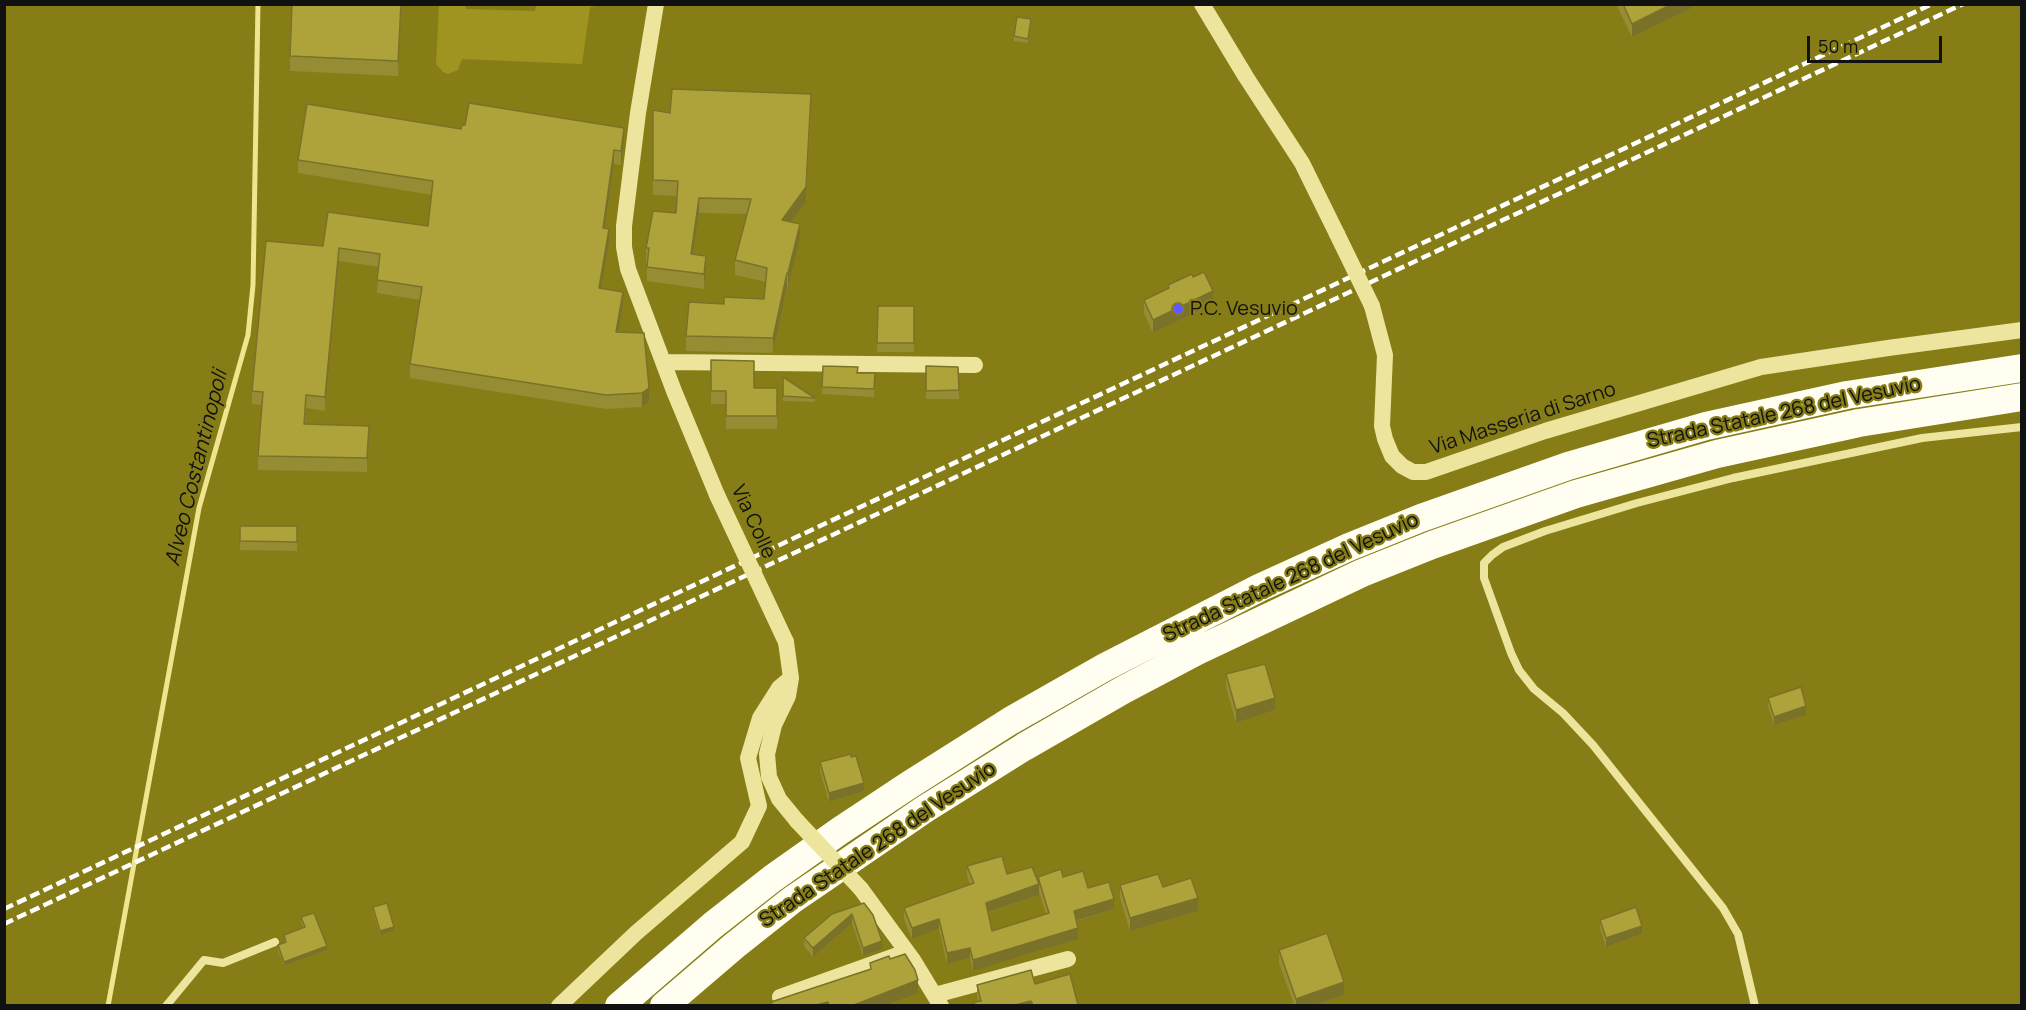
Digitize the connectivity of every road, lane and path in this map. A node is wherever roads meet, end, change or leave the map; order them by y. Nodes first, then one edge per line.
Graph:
1 (656, 4) edge
2 (1203, 4) edge
3 (2022, 330) edge
4 (664, 362) junction
5 (975, 365) dead end
6 (2022, 368) edge
7 (2022, 398) edge
8 (2022, 427) edge
9 (791, 678) junction
10 (275, 942) dead end
11 (906, 952) junction
12 (1068, 959) dead end
13 (780, 997) edge
14 (938, 1000) edge
15 (166, 1005) edge
16 (559, 1005) edge
17 (619, 1005) edge
18 (664, 1005) edge
19 (1755, 1005) edge

1 - 4 street, Via Colle
2 - 3 street, Via Masseria di Sarno, bridge
4 - 5 street
4 - 9 street, Via Colle, bridge
6 - 17 highway, Strada Statale 268 del Vesuvio
7 - 18 highway, Strada Statale 268 del Vesuvio
8 - 19 lane
9 - 11 street, Via Colle, bridge
9 - 16 street
10 - 15 lane
11 - 13 street
11 - 14 street, Via Colle
12 - 14 street

